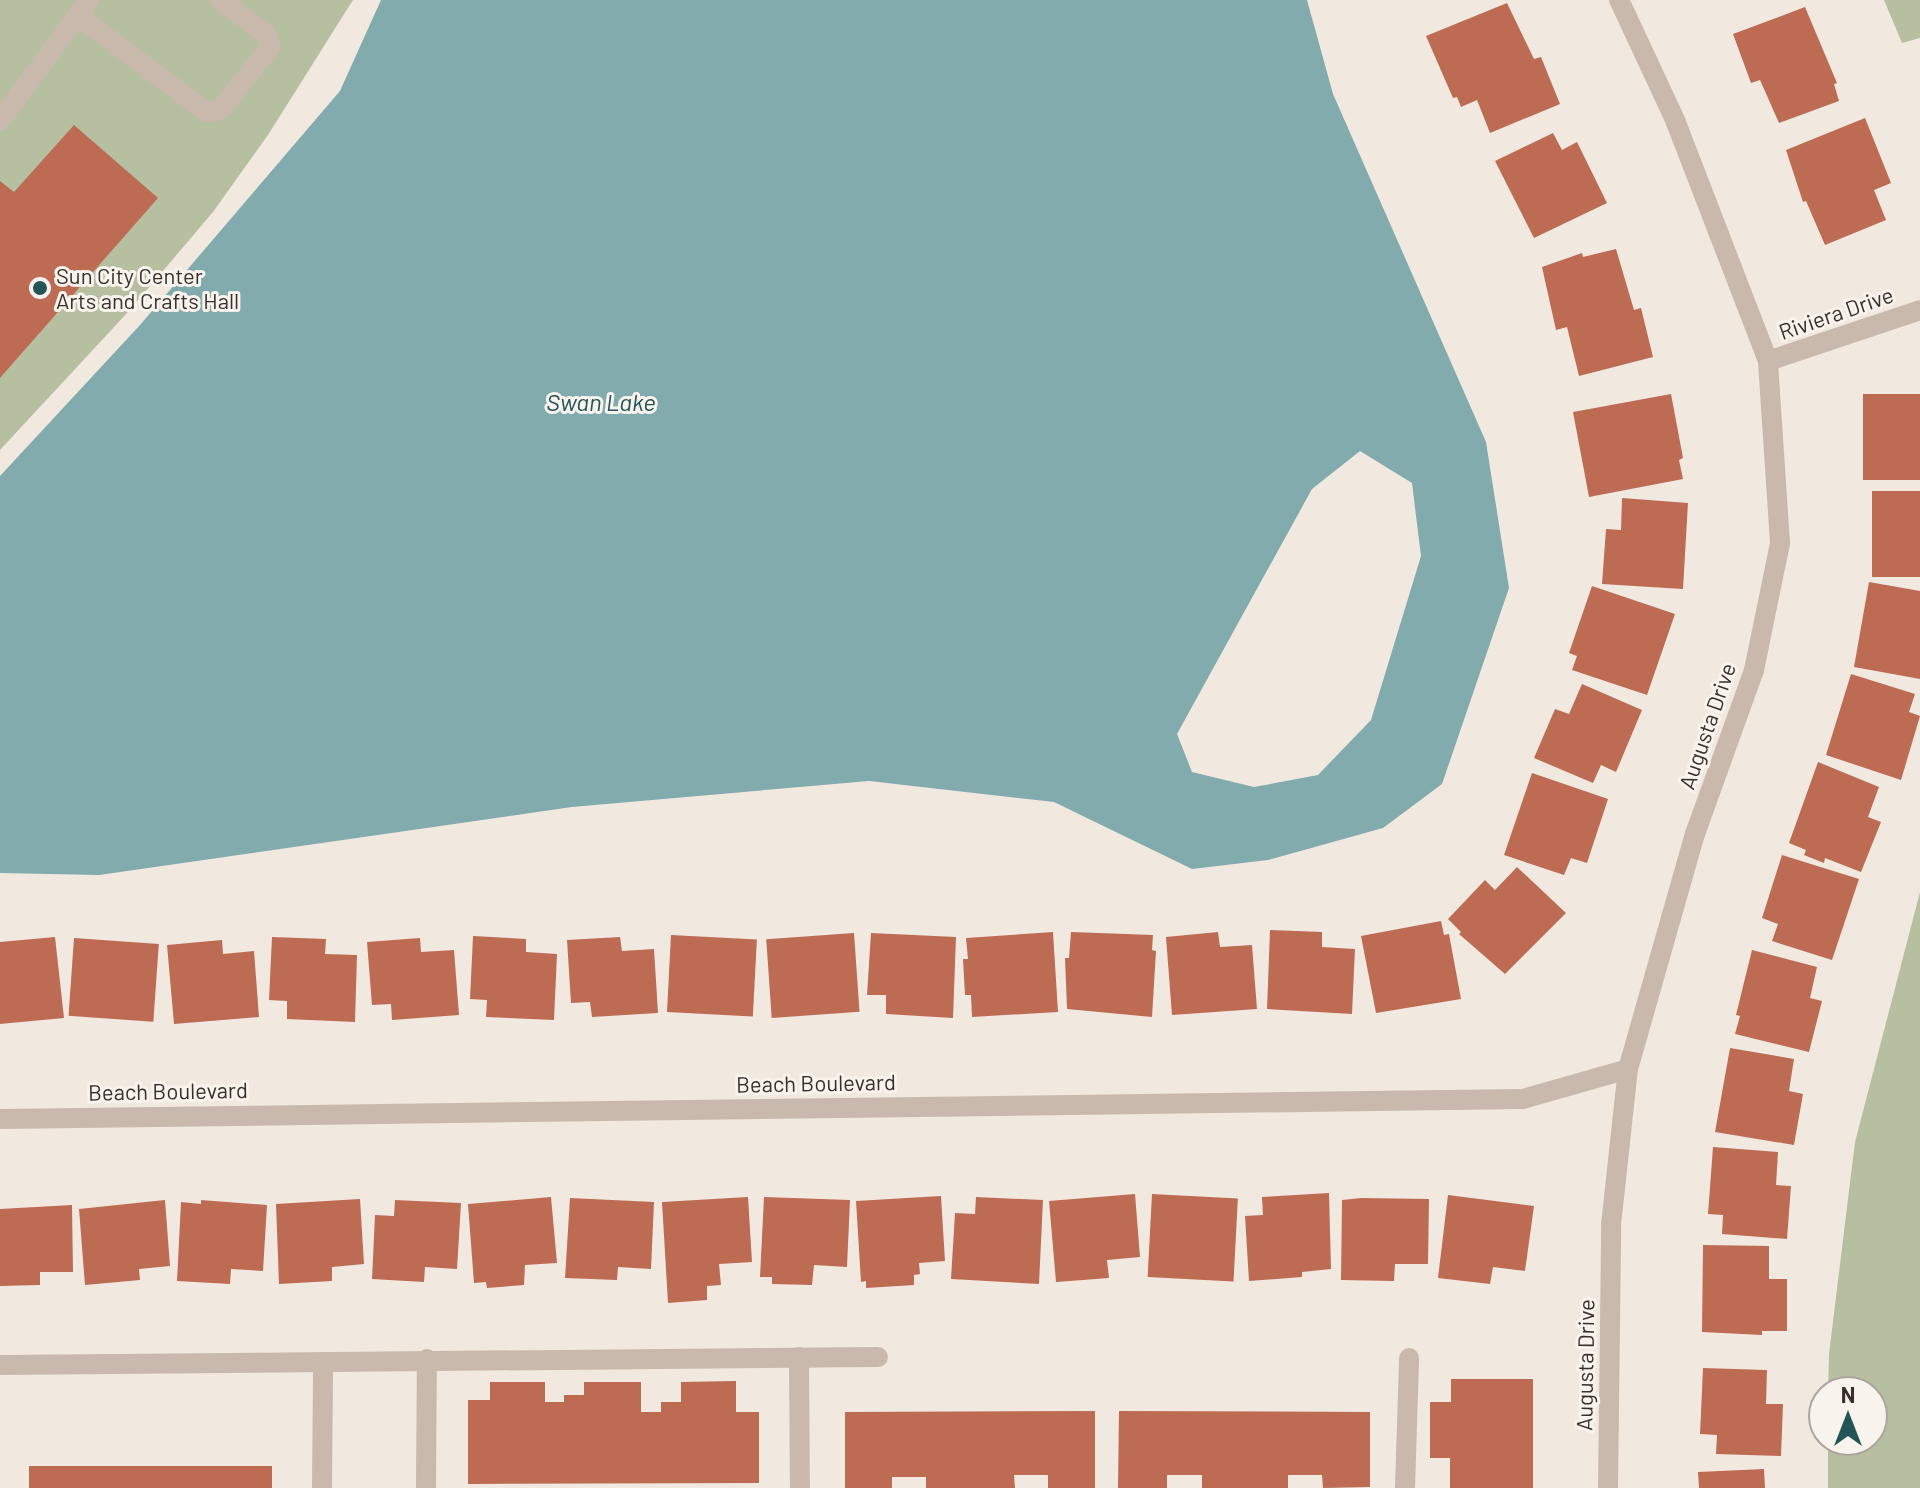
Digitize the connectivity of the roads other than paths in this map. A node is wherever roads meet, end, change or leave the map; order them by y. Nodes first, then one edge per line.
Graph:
1 (220, 0) edge
2 (1619, 0) edge
3 (83, 8) edge
4 (0, 121) edge
5 (1920, 310) edge
6 (1768, 361) junction
7 (1628, 1069) junction
8 (0, 1119) edge
9 (799, 1357) junction
10 (878, 1357) dead end
11 (1409, 1358) dead end
12 (427, 1359) junction
13 (323, 1362) junction
14 (0, 1365) edge
15 (322, 1488) edge
16 (426, 1488) edge
17 (800, 1488) edge
18 (1405, 1488) edge
19 (1608, 1488) edge

1 - 3 street
2 - 6 street, Augusta Drive
3 - 4 street
5 - 6 street, Riviera Drive
6 - 7 street, Augusta Drive
7 - 8 street, Beach Boulevard
7 - 19 street, Augusta Drive
9 - 10 street
9 - 12 street
9 - 17 street
11 - 18 street
12 - 13 street
12 - 16 street
13 - 14 street
13 - 15 street

